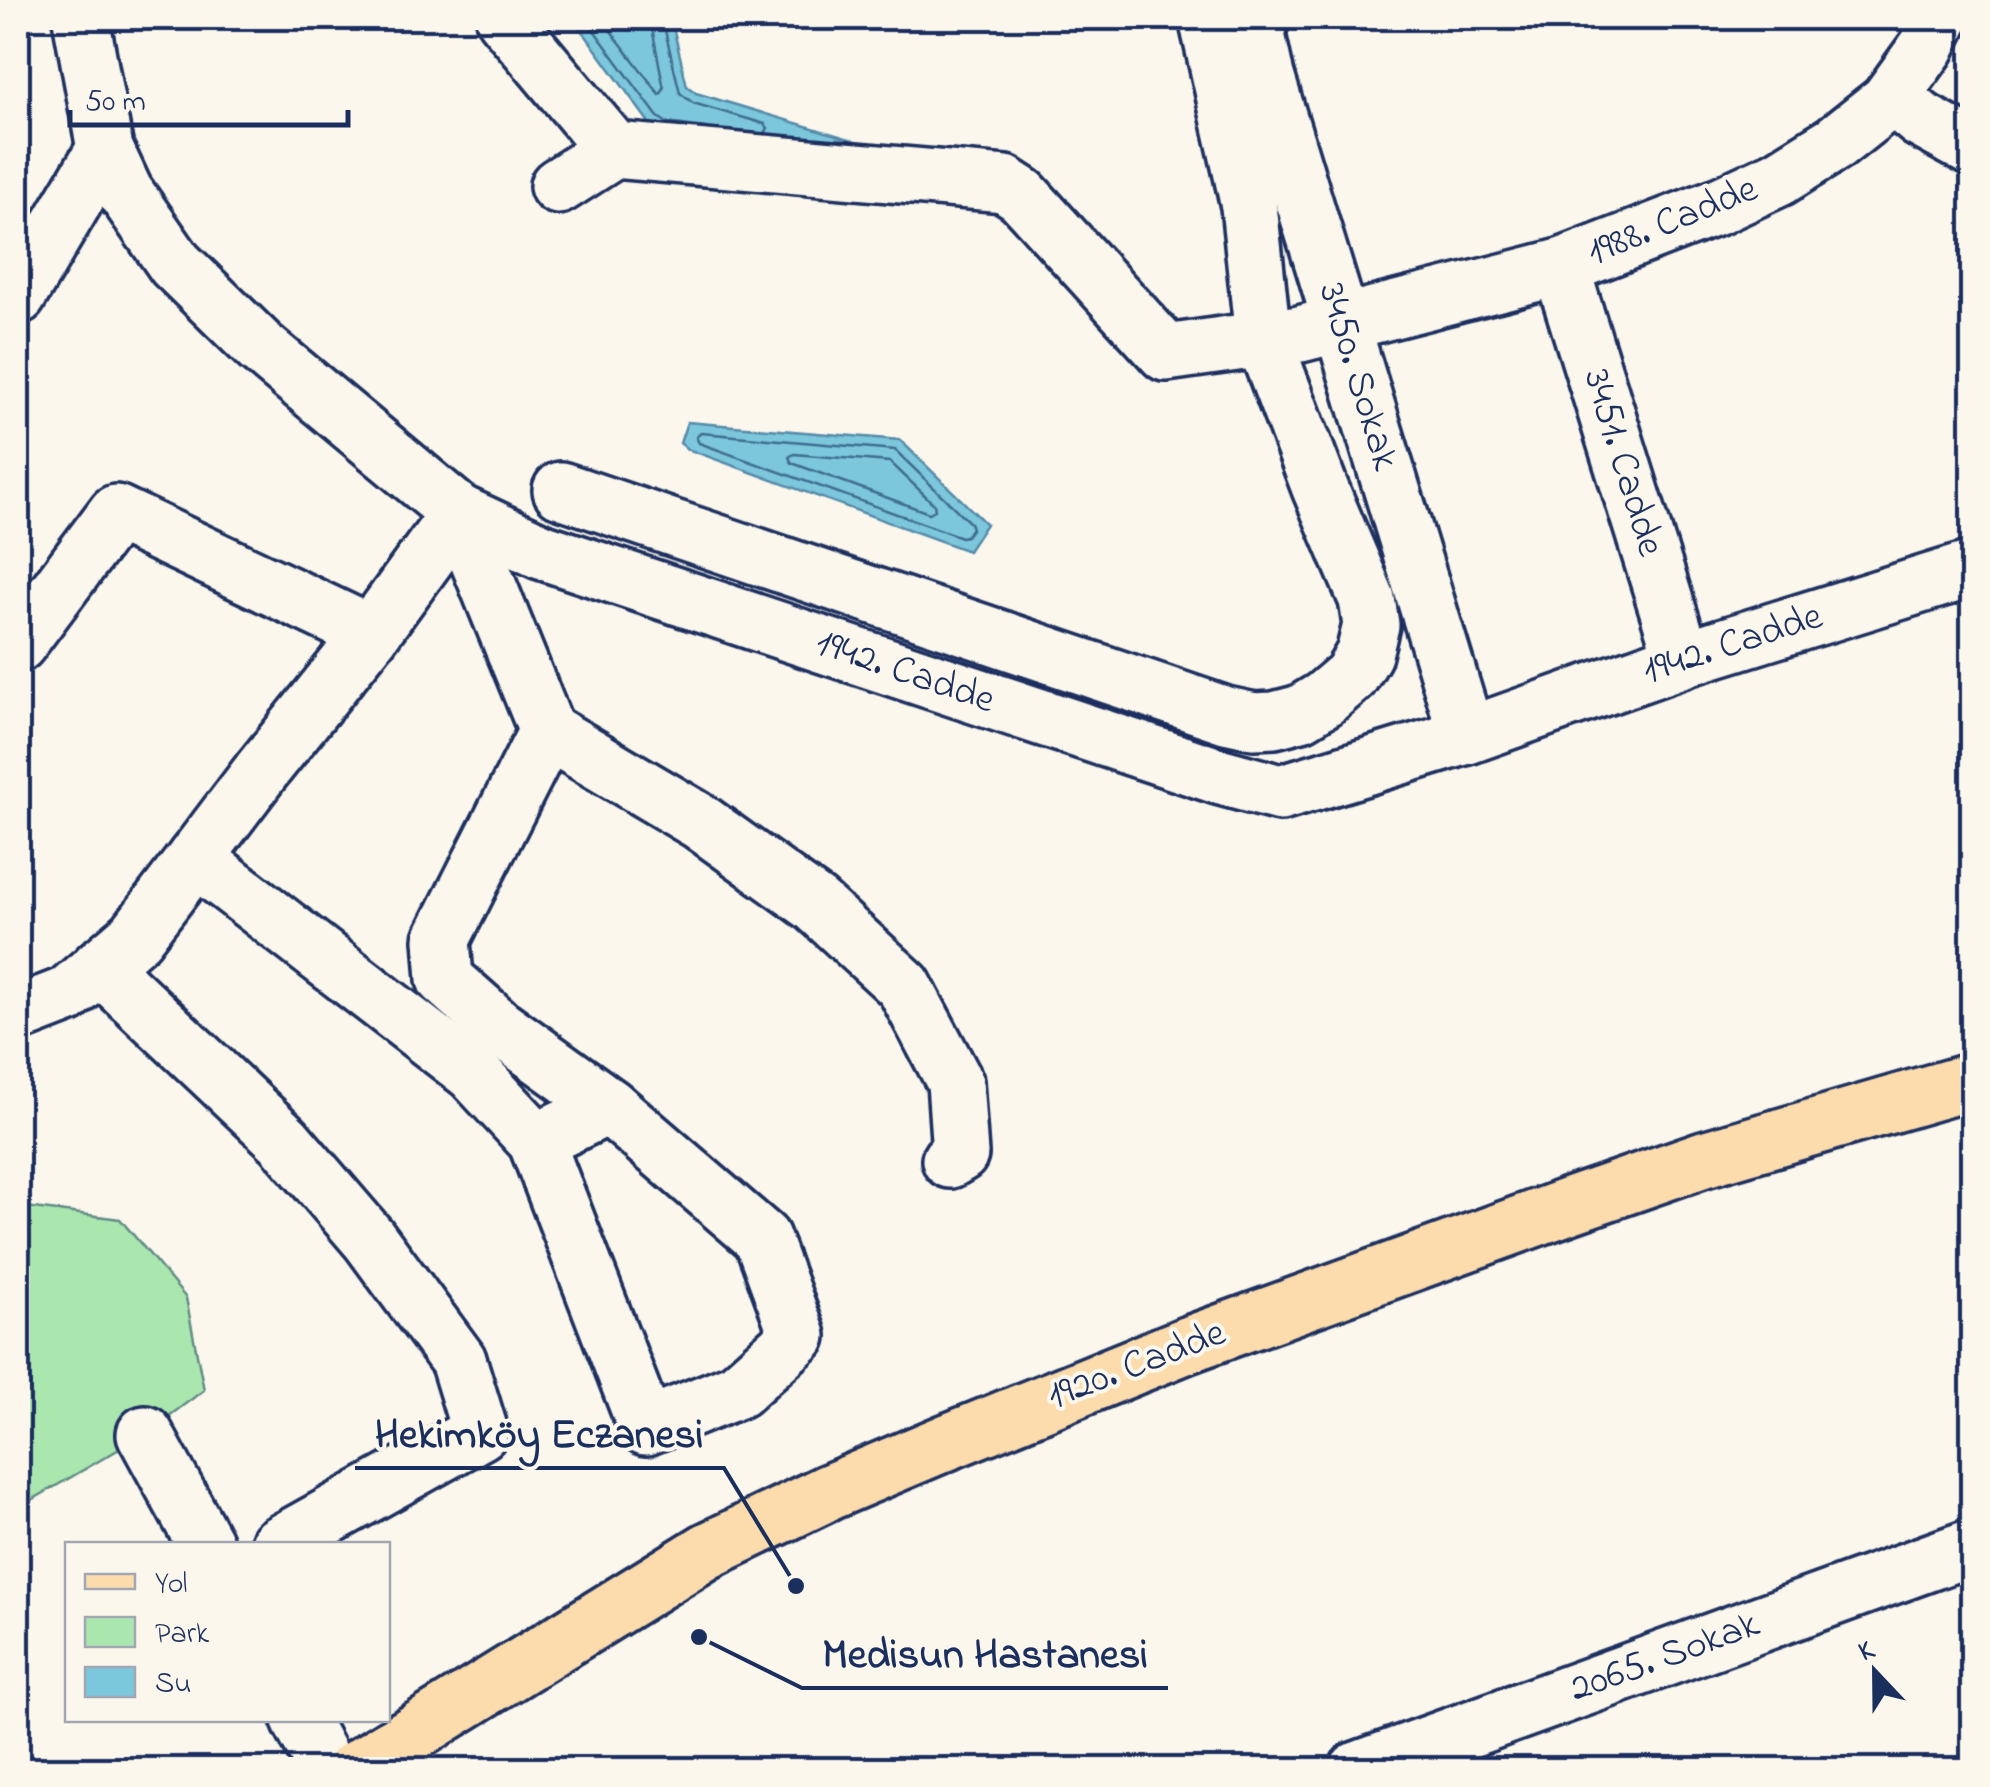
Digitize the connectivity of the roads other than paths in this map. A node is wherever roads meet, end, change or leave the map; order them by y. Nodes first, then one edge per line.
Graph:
1 (81, 18) edge
2 (504, 18) edge
3 (1207, 18) edge
4 (1261, 18) edge
5 (1941, 18) edge
6 (1892, 96) junction
7 (1972, 148) edge
8 (105, 149) junction
9 (614, 150) junction
10 (558, 186) dead end
11 (1560, 267) junction
12 (18, 296) edge
13 (1341, 324) junction
14 (1264, 338) junction
15 (561, 490) dead end
16 (459, 514) junction
17 (1972, 569) edge
18 (371, 634) junction
19 (18, 644) edge
20 (1683, 659) junction
21 (547, 731) junction
22 (1467, 736) junction
23 (195, 858) junction
24 (100, 966) junction
25 (18, 1014) edge
26 (1972, 1081) edge
27 (609, 1106) junction
28 (536, 1140) junction
29 (950, 1160) dead end
30 (145, 1434) dead end
31 (204, 1542) edge
32 (283, 1542) edge
33 (1972, 1546) edge
34 (301, 1722) edge
35 (327, 1770) edge
36 (354, 1770) edge
37 (1358, 1770) edge

1 - 8 street, 1942. Cadde
2 - 9 street
3 - 14 street
4 - 13 street, 3450. Sokak
5 - 6 street, 1988. Cadde
6 - 7 street
6 - 11 street, 1988. Cadde
8 - 12 street
8 - 16 street, 1942. Cadde
9 - 10 street
9 - 14 street, 1988. Cadde
11 - 13 street, 1988. Cadde
11 - 20 street, 3451. Cadde
13 - 14 street, 1988. Cadde
13 - 22 street, 3450. Sokak
14 - 15 street
16 - 18 street
16 - 21 street
16 - 22 street, 1942. Cadde
17 - 20 street, 1942. Cadde
18 - 19 street
18 - 23 street
20 - 22 street, 1942. Cadde
21 - 27 street
21 - 29 street
23 - 24 street
23 - 28 street
24 - 25 street
24 - 32 street
26 - 36 main road, 1920. Cadde
27 - 28 street
27 - 28 street
30 - 31 street
33 - 37 street, 2065. Sokak
34 - 35 street

